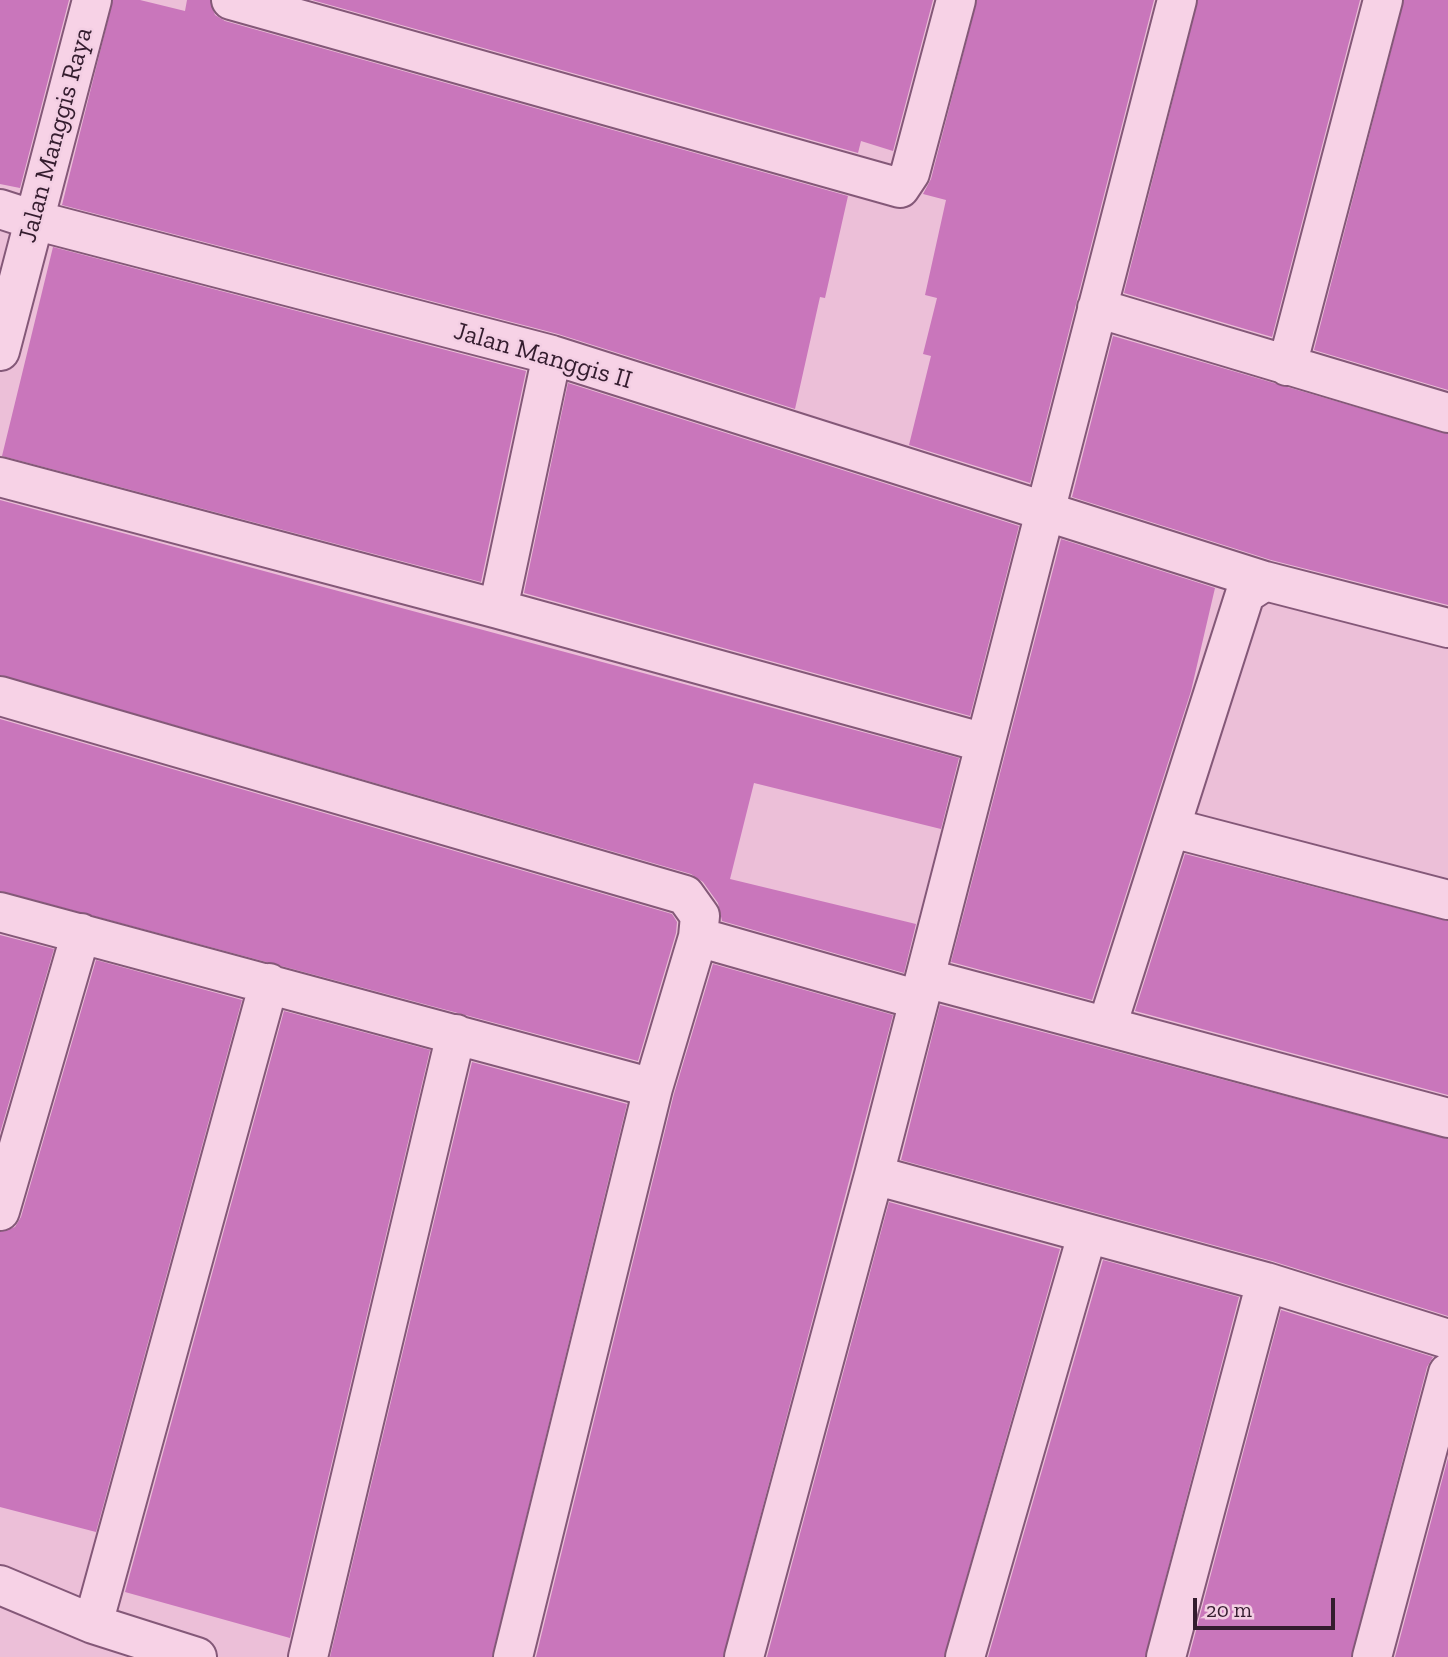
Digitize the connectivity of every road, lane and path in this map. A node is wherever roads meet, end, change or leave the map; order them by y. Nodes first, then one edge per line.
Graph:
1 (92, 0) edge
2 (231, 0) edge
3 (956, 0) edge
4 (1177, 0) edge
5 (1383, 0) edge
6 (17, 215) edge
7 (1097, 308) junction
8 (0, 351) edge
9 (552, 355) junction
10 (1287, 366) junction
11 (1448, 413) edge
12 (0, 477) edge
13 (1045, 513) junction
14 (1265, 581) junction
15 (498, 609) junction
16 (1448, 628) edge
17 (0, 696) edge
18 (985, 743) junction
19 (1172, 828) junction
20 (1448, 900) edge
21 (0, 912) edge
22 (81, 933) junction
23 (698, 937) junction
24 (269, 983) junction
25 (922, 989) junction
26 (1107, 1026) junction
27 (456, 1034) junction
28 (653, 1088) junction
29 (1448, 1118) edge
30 (874, 1175) junction
31 (0, 1211) edge
32 (1087, 1235) junction
33 (1266, 1282) junction
34 (1448, 1339) edge
35 (1448, 1373) edge
36 (0, 1585) edge
37 (93, 1623) junction
38 (197, 1657) edge
39 (308, 1657) edge
40 (513, 1657) edge
41 (744, 1657) edge
42 (965, 1657) edge
43 (1166, 1657) edge
44 (1372, 1657) edge

1 - 6 street, Jalan Manggis Raya
2 - 3 street
4 - 7 street
5 - 10 street
6 - 8 street, Jalan Manggis Raya
6 - 9 street, Jalan Manggis II
7 - 10 street
7 - 13 street
9 - 13 street, Jalan Manggis II
9 - 15 street
10 - 11 street
12 - 15 street
13 - 14 street, Jalan Manggis II
13 - 18 street
14 - 16 street, Jalan Manggis II
14 - 19 street
15 - 18 street
17 - 23 street
18 - 25 street
19 - 20 street
19 - 26 street
21 - 22 street
22 - 24 street
22 - 31 street
23 - 25 street
23 - 28 street
24 - 27 street
24 - 37 street
25 - 26 street
25 - 30 street
26 - 29 street
27 - 28 street
27 - 39 street
28 - 40 street
30 - 32 street
30 - 41 street
32 - 33 street
32 - 42 street
33 - 34 street
33 - 43 street
35 - 44 street
36 - 37 street
37 - 38 street

